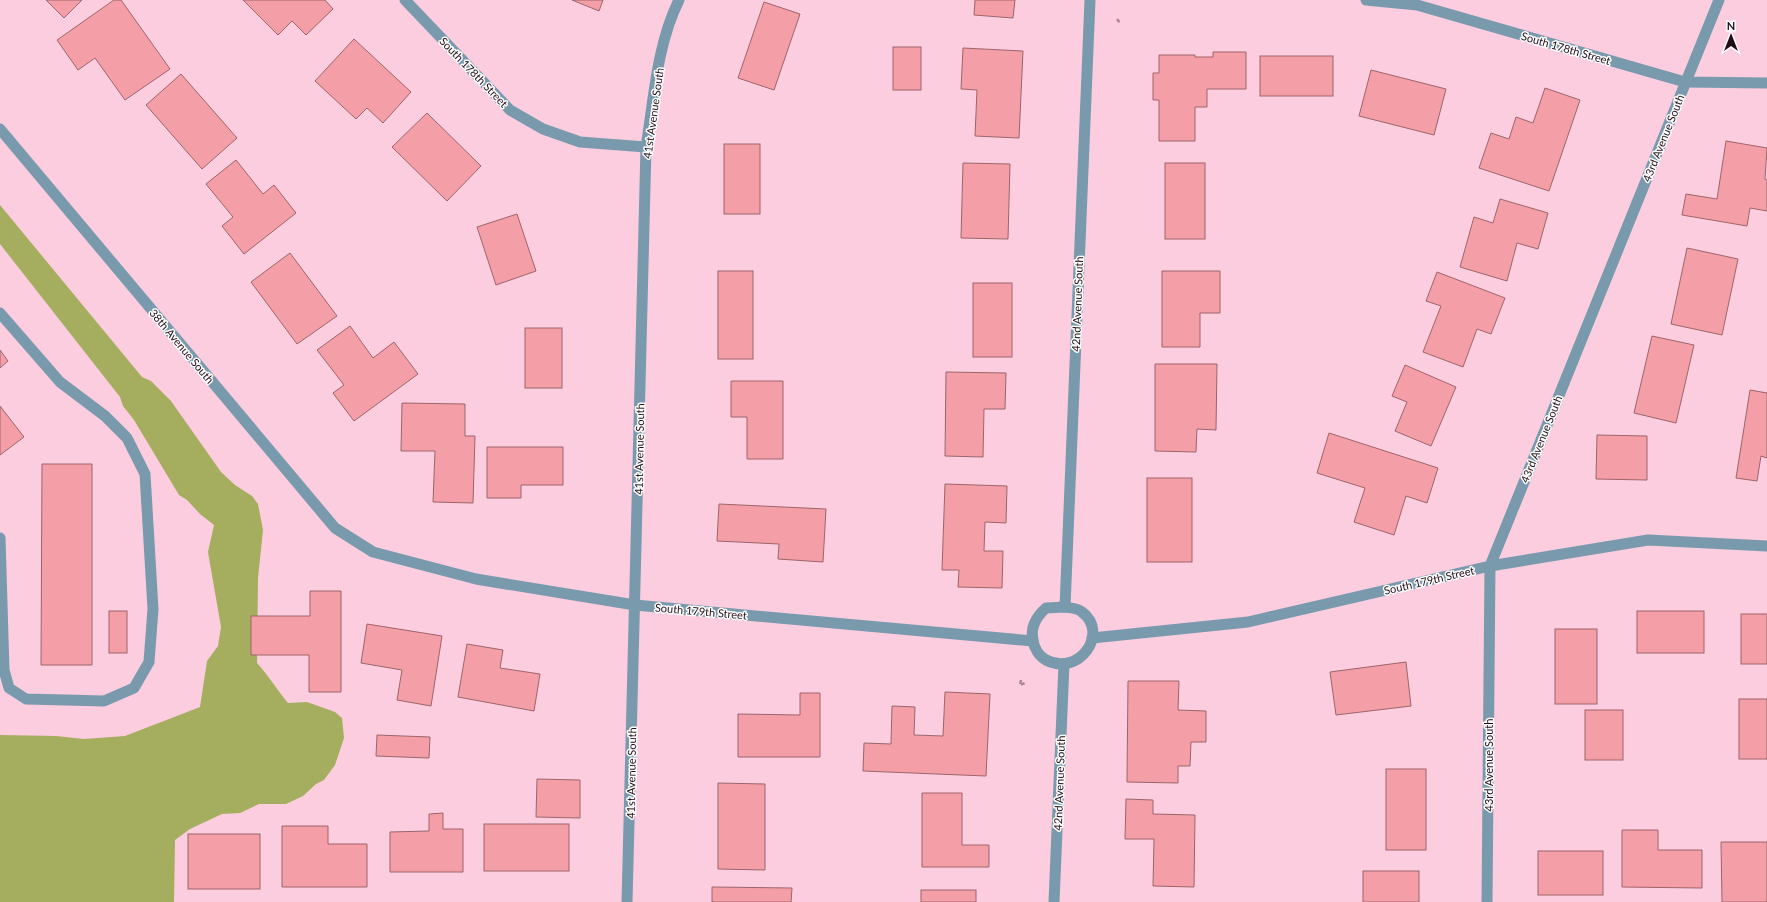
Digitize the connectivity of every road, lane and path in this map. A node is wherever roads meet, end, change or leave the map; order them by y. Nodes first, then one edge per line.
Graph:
1 (405, 0) edge
2 (679, 0) edge
3 (1090, 0) edge
4 (1366, 0) edge
5 (1719, 0) edge
6 (1117, 19) dead end
7 (1120, 23) dead end
8 (1685, 82) junction
9 (1767, 83) edge
10 (0, 129) edge
11 (646, 147) junction
12 (0, 313) edge
13 (0, 538) edge
14 (1767, 546) edge
15 (373, 552) joint
16 (1490, 566) junction
17 (635, 605) junction
18 (1065, 607) junction
19 (1092, 638) junction
20 (1033, 641) junction
21 (1064, 664) junction
22 (1021, 680) dead end
23 (1025, 683) dead end
24 (627, 902) edge
25 (1054, 902) edge
26 (1487, 902) edge

1 - 11 street, South 178th Street
2 - 11 street, 41st Avenue South
3 - 18 street, 42nd Avenue South
4 - 8 street, South 178th Street
5 - 8 street, 43rd Avenue South
6 - 7 path
8 - 9 street, South 178th Street
8 - 16 street, 43rd Avenue South
10 - 15 street, 38th Avenue South
11 - 17 street, 41st Avenue South
12 - 13 street
14 - 16 street, South 179th Street
15 - 17 street, South 179th Street
16 - 19 street, South 179th Street
16 - 26 street, 43rd Avenue South
17 - 20 street, South 179th Street
17 - 24 street, 41st Avenue South
18 - 19 street
18 - 20 street
19 - 21 street
20 - 21 street
21 - 25 street, 42nd Avenue South
22 - 23 path

